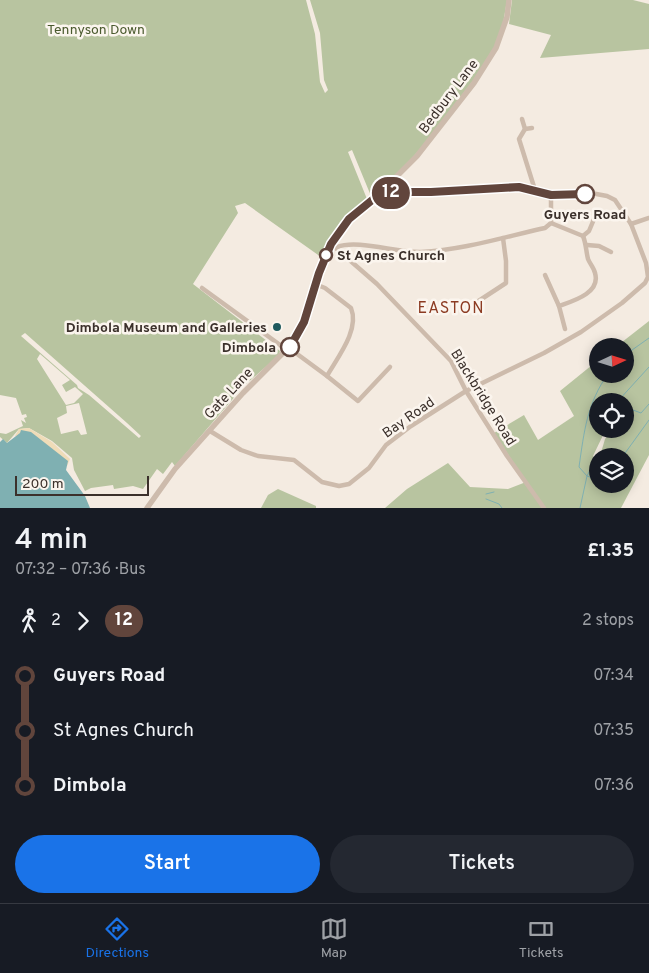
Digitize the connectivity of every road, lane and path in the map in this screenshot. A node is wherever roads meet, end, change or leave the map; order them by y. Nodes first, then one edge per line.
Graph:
1 (509, 0) edge
2 (522, 119) dead end
3 (532, 128) dead end
4 (525, 129) junction
5 (535, 190) junction
6 (382, 192) junction
7 (551, 195) junction
8 (596, 212) dead end
9 (649, 218) edge
10 (551, 223) junction
11 (631, 224) junction
12 (584, 236) junction
13 (503, 238) junction
14 (331, 244) junction
15 (587, 246) junction
16 (337, 248) junction
17 (611, 252) dead end
18 (545, 275) dead end
19 (315, 284) junction
20 (202, 288) dead end
21 (477, 302) dead end
22 (559, 306) junction
23 (565, 329) dead end
24 (288, 349) junction
25 (390, 366) dead end
26 (327, 376) junction
27 (466, 391) junction
28 (210, 431) junction
29 (147, 508) edge
30 (544, 508) edge

1 - 6 street, Bedbury Lane
2 - 4 street
3 - 4 street
4 - 5 street
5 - 6 street
5 - 7 street
6 - 14 street, Gate Lane
7 - 10 street
7 - 11 street, Bay Road
8 - 12 street
9 - 11 street
10 - 12 street
10 - 13 street
11 - 27 street, Bay Road
12 - 15 street
13 - 16 street
13 - 21 street
14 - 16 street, Blackbridge Road
14 - 19 street, Gate Lane
15 - 17 street
15 - 22 street
16 - 27 street, Blackbridge Road
18 - 22 street
19 - 24 street, Gate Lane
19 - 26 street
20 - 24 street
22 - 23 street
24 - 26 street
24 - 28 street, Gate Lane
25 - 26 street
27 - 28 street, Bay Road
27 - 30 street, Blackbridge Road
28 - 29 street, Gate Lane

